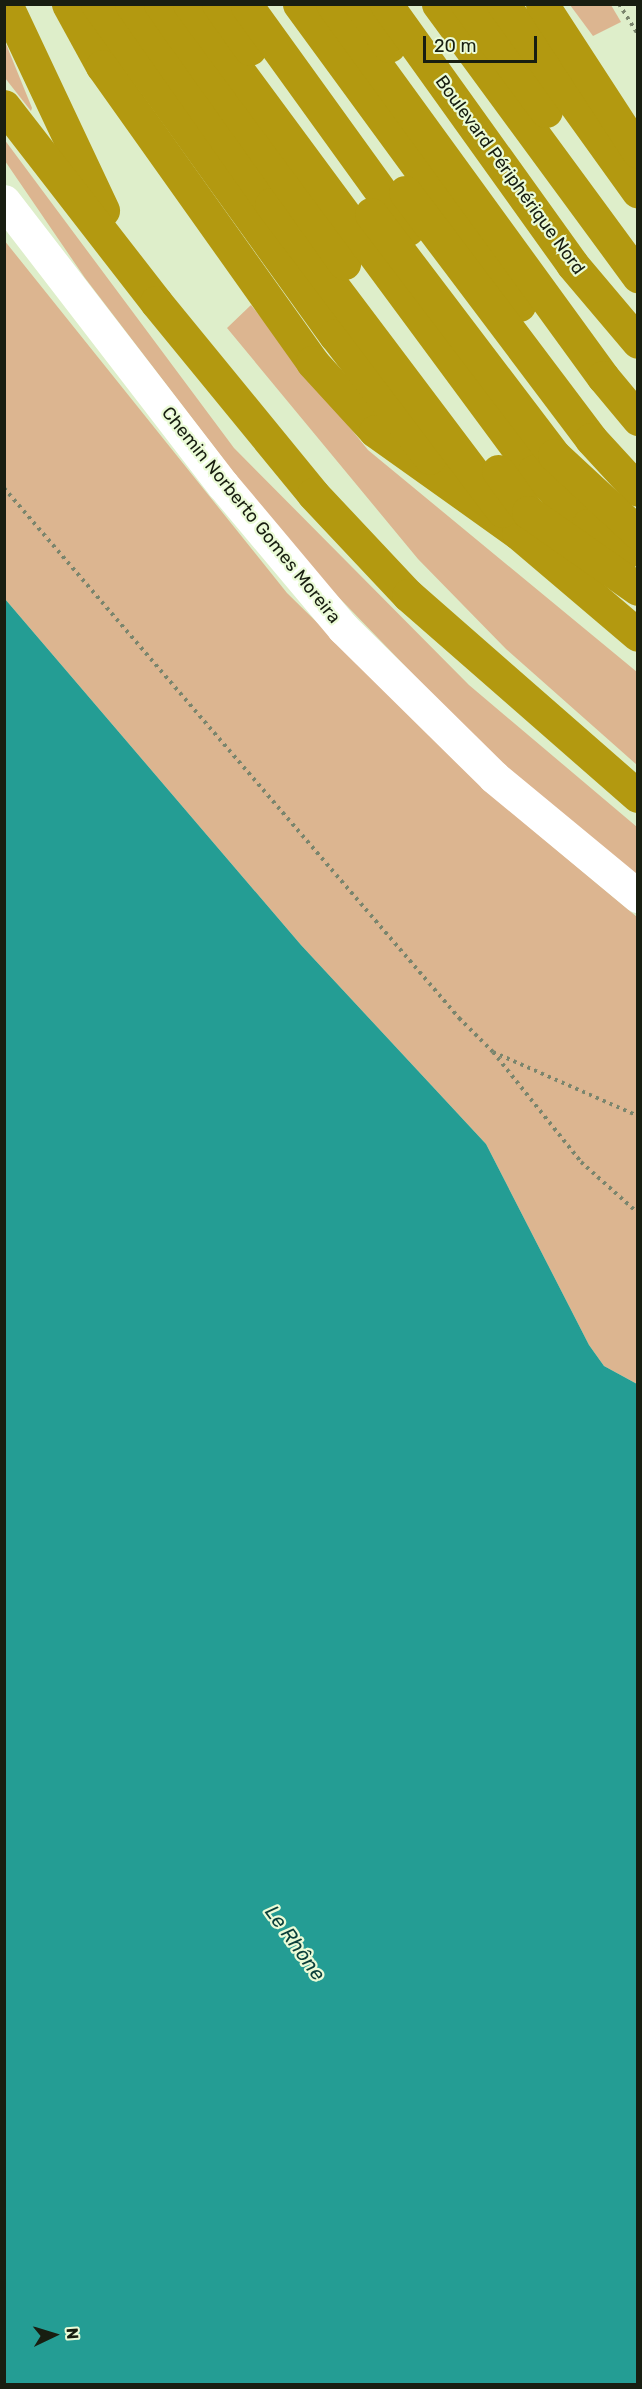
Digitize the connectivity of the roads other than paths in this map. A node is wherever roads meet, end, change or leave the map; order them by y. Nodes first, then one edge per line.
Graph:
1 (6, 4) edge
2 (68, 4) edge
3 (97, 4) edge
4 (131, 4) edge
5 (160, 4) edge
6 (189, 4) edge
7 (218, 4) edge
8 (332, 4) edge
9 (360, 4) edge
10 (386, 4) edge
11 (408, 4) edge
12 (438, 4) edge
13 (467, 4) edge
14 (503, 4) edge
15 (542, 4) edge
16 (270, 5) edge
17 (4, 106) edge
18 (638, 152) edge
19 (638, 192) edge
20 (4, 201) edge
21 (638, 239) edge
22 (638, 276) edge
23 (540, 291) junction
24 (156, 302) junction
25 (638, 313) edge
26 (638, 342) edge
27 (638, 419) edge
28 (638, 462) edge
29 (454, 489) junction
30 (638, 490) edge
31 (638, 511) edge
32 (518, 533) junction
33 (638, 533) edge
34 (638, 565) edge
35 (638, 588) edge
36 (638, 607) edge
37 (638, 635) edge
38 (638, 796) edge
39 (638, 896) edge

1 - 24 highway
2 - 29 highway
3 - 29 highway
4 - 32 highway
5 - 35 highway
6 - 34 highway
7 - 33 highway
8 - 23 highway
9 - 23 highway
10 - 26 highway, Boulevard Périphérique Nord
11 - 25 highway, Boulevard Périphérique Nord
12 - 22 highway
13 - 21 highway
14 - 19 highway
15 - 18 highway
16 - 28 highway
16 - 30 highway
16 - 31 highway
17 - 24 highway
20 - 39 main road, Chemin Norberto Gomes Moreira
23 - 27 highway
24 - 38 highway
29 - 32 highway
32 - 36 highway
32 - 37 highway

